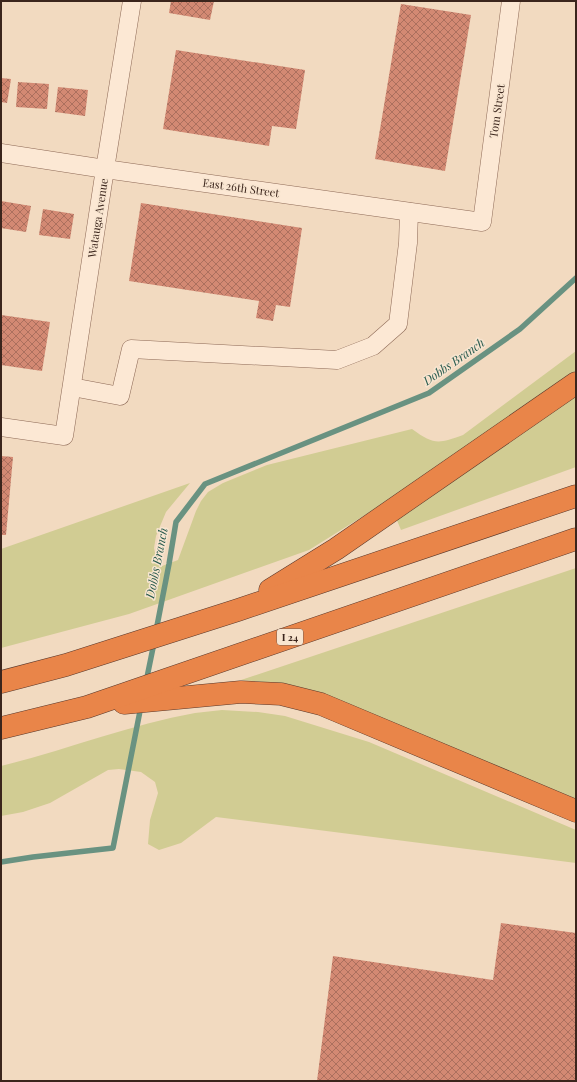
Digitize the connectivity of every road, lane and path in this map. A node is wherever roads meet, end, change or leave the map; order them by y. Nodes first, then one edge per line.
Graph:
1 (132, 1) edge
2 (511, 1) edge
3 (1, 153) edge
4 (105, 170) junction
5 (409, 212) junction
6 (482, 222) joint
7 (576, 383) edge
8 (72, 388) junction
9 (1, 427) edge
10 (576, 496) edge
11 (576, 540) edge
12 (238, 610) junction
13 (1, 682) edge
14 (87, 706) junction
15 (1, 728) edge
16 (576, 811) edge

1 - 4 street, Watauga Avenue
2 - 6 street, Tom Street
3 - 4 street, East 26th Street
4 - 5 street, East 26th Street
4 - 8 street, Watauga Avenue
5 - 6 street, East 26th Street
5 - 8 street
7 - 12 highway
8 - 9 street, Watauga Avenue
10 - 12 highway
11 - 14 highway, I 24
12 - 13 highway
14 - 15 highway, I 24
14 - 16 highway

